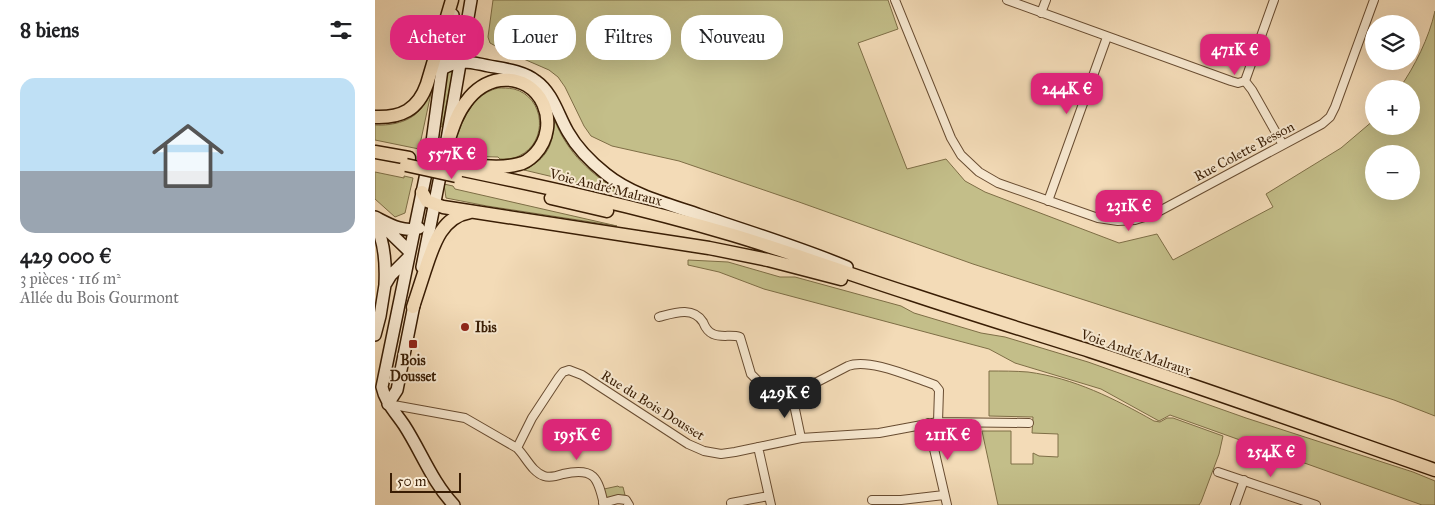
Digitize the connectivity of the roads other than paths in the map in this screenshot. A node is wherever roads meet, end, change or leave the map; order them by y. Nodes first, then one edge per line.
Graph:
1 (454, 0) edge
2 (471, 0) edge
3 (895, 0) edge
4 (1007, 0) edge
5 (1046, 0) edge
6 (1274, 0) edge
7 (1374, 0) edge
8 (1041, 13) junction
9 (1107, 37) junction
10 (460, 61) junction
11 (442, 69) junction
12 (1245, 82) junction
13 (375, 118) edge
14 (1283, 145) junction
15 (445, 151) junction
16 (375, 152) edge
17 (375, 159) edge
18 (407, 162) junction
19 (453, 168) junction
20 (422, 192) junction
21 (1048, 201) junction
22 (434, 204) junction
23 (475, 212) junction
24 (375, 218) edge
25 (375, 223) edge
26 (430, 224) junction
27 (414, 230) junction
28 (409, 255) junction
29 (385, 285) junction
30 (911, 294) junction
31 (413, 307) junction
32 (659, 317) dead end
33 (375, 335) edge
34 (792, 395) junction
35 (375, 401) edge
36 (388, 404) junction
37 (938, 422) junction
38 (928, 423) junction
39 (1029, 423) dead end
40 (801, 438) junction
41 (758, 447) junction
42 (517, 448) junction
43 (1435, 470) edge
44 (1218, 472) dead end
45 (1244, 480) junction
46 (944, 495) junction
47 (769, 496) junction
48 (872, 500) dead end
49 (731, 503) dead end
50 (603, 504) edge
51 (454, 505) edge
52 (629, 505) edge
53 (771, 505) edge
54 (947, 505) edge
55 (1235, 505) edge
56 (1316, 505) edge

1 - 11 street
1 - 13 main road
2 - 10 street
3 - 21 street, Rue Colette Besson
4 - 8 street
5 - 8 street
6 - 12 street
7 - 14 street, Rue Colette Besson
8 - 9 street
9 - 12 street
9 - 21 street
10 - 11 street
10 - 15 street
10 - 30 street
11 - 20 street
12 - 14 street
14 - 21 street, Rue Colette Besson
15 - 19 main road
15 - 22 street
16 - 18 main road, Voie André Malraux
17 - 18 main road, Voie André Malraux
18 - 19 main road, Voie André Malraux, bridge
19 - 30 main road, Voie André Malraux
20 - 22 main road
20 - 27 street
22 - 23 main road
22 - 26 street
23 - 30 main road
23 - 31 main road
24 - 27 street
24 - 28 street
25 - 29 street
26 - 27 street
26 - 31 street
27 - 28 street
28 - 29 street
28 - 36 street
29 - 33 street
30 - 43 main road, Voie André Malraux
31 - 36 street
32 - 34 street
34 - 37 street
34 - 40 street
35 - 36 street
36 - 42 street
36 - 51 street
37 - 38 street, Rue du Bois Dousset
37 - 39 street, Rue du Bois Dousset
38 - 40 street, Rue du Bois Dousset
38 - 46 street
40 - 41 street, Rue du Bois Dousset
41 - 42 street, Rue du Bois Dousset
41 - 47 street
42 - 50 street
44 - 45 street
45 - 55 street
45 - 56 street
46 - 48 street
46 - 54 street
47 - 49 street
47 - 53 street
50 - 52 street

